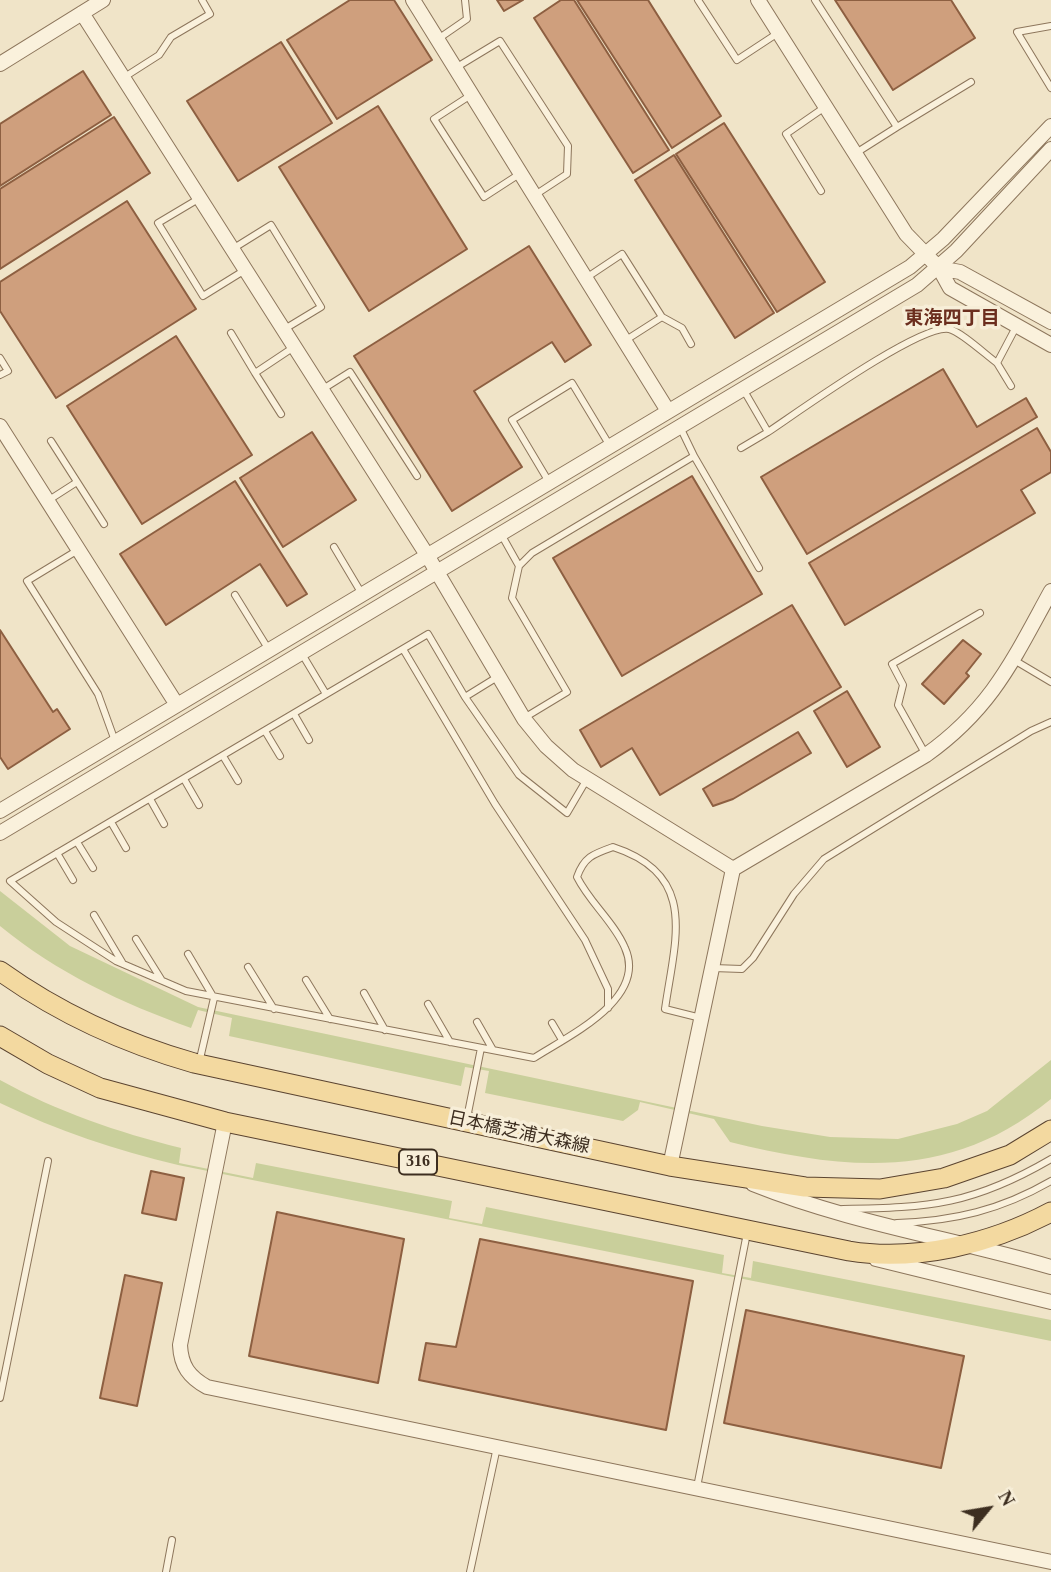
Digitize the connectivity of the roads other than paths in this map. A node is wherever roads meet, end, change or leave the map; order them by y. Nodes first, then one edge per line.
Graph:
1 (103, 0) edge
2 (202, 0) edge
3 (413, 0) edge
4 (465, 0) edge
5 (698, 0) edge
6 (758, 0) edge
7 (815, 0) edge
8 (82, 13) junction
9 (1051, 26) edge
10 (778, 33) junction
11 (437, 39) junction
12 (0, 64) edge
13 (455, 68) junction
14 (123, 78) junction
15 (971, 82) dead end
16 (1051, 88) edge
17 (471, 95) junction
18 (825, 107) junction
19 (1051, 126) edge
20 (897, 127) junction
21 (1051, 149) edge
22 (855, 154) junction
23 (521, 173) junction
24 (821, 191) dead end
25 (535, 195) junction
26 (200, 198) junction
27 (232, 249) junction
28 (926, 255) junction
29 (939, 268) junction
30 (246, 270) junction
31 (586, 278) junction
32 (662, 317) junction
33 (1051, 321) edge
34 (1017, 326) junction
35 (284, 330) junction
36 (231, 333) dead end
37 (626, 340) junction
38 (691, 344) dead end
39 (1051, 345) edge
40 (295, 347) junction
41 (0, 358) edge
42 (997, 363) junction
43 (255, 373) junction
44 (0, 375) edge
45 (1011, 386) dead end
46 (743, 389) junction
47 (321, 390) junction
48 (668, 411) junction
49 (281, 414) dead end
50 (0, 426) edge
51 (680, 427) junction
52 (768, 432) junction
53 (51, 441) dead end
54 (610, 446) junction
55 (741, 448) dead end
56 (694, 456) junction
57 (416, 476) dead end
58 (77, 482) junction
59 (549, 482) junction
60 (48, 501) junction
61 (104, 524) dead end
62 (501, 534) junction
63 (334, 547) dead end
64 (78, 550) junction
65 (426, 555) junction
66 (519, 566) junction
67 (759, 568) dead end
68 (437, 572) junction
69 (1051, 591) edge
70 (362, 594) junction
71 (235, 595) dead end
72 (980, 613) dead end
73 (403, 649) junction
74 (269, 650) junction
75 (302, 654) junction
76 (1014, 660) junction
77 (499, 676) junction
78 (1051, 682) edge
79 (326, 695) junction
80 (465, 697) junction
81 (177, 705) junction
82 (294, 714) junction
83 (524, 719) junction
84 (1051, 722) edge
85 (265, 731) junction
86 (309, 740) dead end
87 (116, 742) junction
88 (926, 755) junction
89 (223, 756) junction
90 (280, 757) dead end
91 (184, 779) junction
92 (587, 779) junction
93 (238, 781) dead end
94 (149, 799) junction
95 (199, 805) dead end
96 (0, 811) edge
97 (111, 822) junction
98 (164, 824) dead end
99 (0, 833) edge
100 (78, 842) junction
101 (126, 848) dead end
102 (57, 853) junction
103 (93, 868) dead end
104 (733, 869) junction
105 (73, 880) dead end
106 (94, 915) dead end
107 (136, 939) dead end
108 (188, 954) dead end
109 (122, 964) junction
110 (248, 967) dead end
111 (713, 968) junction
112 (0, 971) edge
113 (306, 980) dead end
114 (162, 981) junction
115 (364, 993) dead end
116 (214, 998) junction
117 (428, 1004) dead end
118 (608, 1008) junction
119 (274, 1009) junction
120 (330, 1019) junction
121 (703, 1019) junction
122 (477, 1022) dead end
123 (552, 1023) dead end
124 (385, 1030) junction
125 (0, 1036) edge
126 (562, 1040) junction
127 (450, 1042) junction
128 (481, 1048) junction
129 (493, 1050) junction
130 (199, 1064) junction
131 (225, 1122) junction
132 (466, 1122) junction
133 (1051, 1130) edge
134 (1051, 1159) edge
135 (48, 1161) dead end
136 (670, 1166) junction
137 (739, 1179) junction
138 (1051, 1181) edge
139 (824, 1210) junction
140 (1051, 1212) edge
141 (870, 1224) junction
142 (747, 1230) junction
143 (963, 1244) junction
144 (849, 1251) junction
145 (1051, 1267) edge
146 (1051, 1302) edge
147 (0, 1398) edge
148 (497, 1447) junction
149 (696, 1489) junction
150 (173, 1540) dead end
151 (1051, 1562) edge
152 (166, 1572) edge
153 (470, 1572) edge

1 - 8 street
2 - 14 lane
3 - 11 street
4 - 11 lane
5 - 10 lane
6 - 10 street
7 - 20 lane
8 - 12 street
8 - 14 street
9 - 16 lane
10 - 18 street
11 - 13 street
13 - 17 street
13 - 25 lane
14 - 26 street
15 - 20 lane
17 - 23 street
17 - 23 lane
18 - 22 street
18 - 24 lane
19 - 28 street
20 - 22 lane
21 - 29 street
22 - 28 street
23 - 25 street
25 - 31 street
26 - 27 street
26 - 30 lane
27 - 30 street
27 - 35 lane
28 - 29 street
28 - 48 street
29 - 33 street
29 - 34 street
29 - 46 street
30 - 35 street
31 - 32 lane
31 - 37 street
32 - 37 lane
32 - 38 lane
34 - 39 street
34 - 42 lane
35 - 40 street
36 - 43 lane
37 - 48 street
40 - 43 lane
40 - 47 street
41 - 44 lane
42 - 45 lane
42 - 52 lane
43 - 49 lane
46 - 51 street
46 - 52 lane
47 - 57 lane
47 - 65 street
48 - 54 street
50 - 60 street
51 - 56 lane
51 - 62 street
52 - 55 lane
53 - 58 lane
54 - 59 street
54 - 59 lane
56 - 66 lane
56 - 67 lane
58 - 60 lane
58 - 61 lane
59 - 65 street
60 - 64 street
62 - 66 lane
62 - 68 street
63 - 70 lane
64 - 81 street
64 - 87 lane
65 - 68 street
65 - 70 street
66 - 83 lane
68 - 75 street
68 - 77 street
69 - 76 street
70 - 74 street
71 - 74 lane
72 - 88 lane
73 - 79 lane
73 - 80 lane
73 - 118 lane
74 - 81 street
75 - 79 lane
75 - 99 street
76 - 78 lane
76 - 88 street
77 - 80 lane
77 - 83 street
79 - 82 lane
80 - 92 lane
81 - 87 street
82 - 85 lane
82 - 86 lane
83 - 92 street
84 - 111 lane
85 - 89 lane
85 - 90 lane
87 - 96 street
88 - 104 street
89 - 91 lane
89 - 93 lane
91 - 94 lane
91 - 95 lane
92 - 104 street
94 - 97 lane
94 - 98 lane
97 - 100 lane
97 - 101 lane
100 - 102 lane
100 - 103 lane
102 - 105 lane
102 - 109 lane
104 - 111 street
106 - 109 lane
107 - 114 lane
108 - 116 lane
109 - 114 lane
110 - 119 lane
111 - 121 street
112 - 130 main road, 日本橋芝浦大森線
113 - 120 lane
114 - 116 lane
115 - 124 lane
116 - 119 lane
116 - 130 lane
117 - 127 lane
118 - 121 lane
118 - 126 lane
119 - 120 lane
120 - 124 lane
121 - 136 street
122 - 129 lane
123 - 126 lane
124 - 127 lane
125 - 131 main road, 316
126 - 129 lane
127 - 128 lane
128 - 129 lane
128 - 132 lane
130 - 132 main road, 日本橋芝浦大森線
131 - 142 main road, 316
131 - 148 street
132 - 136 main road, 日本橋芝浦大森線
133 - 137 main road, 日本橋芝浦大森線
134 - 139 lane
135 - 147 lane
136 - 137 main road, 日本橋芝浦大森線
137 - 139 street
138 - 141 lane
139 - 141 street
140 - 143 main road, 316
141 - 143 street
142 - 144 main road, 316
142 - 149 lane
143 - 144 main road, 316
143 - 145 street
144 - 146 street
148 - 149 street
148 - 153 lane
149 - 151 street
150 - 152 lane

